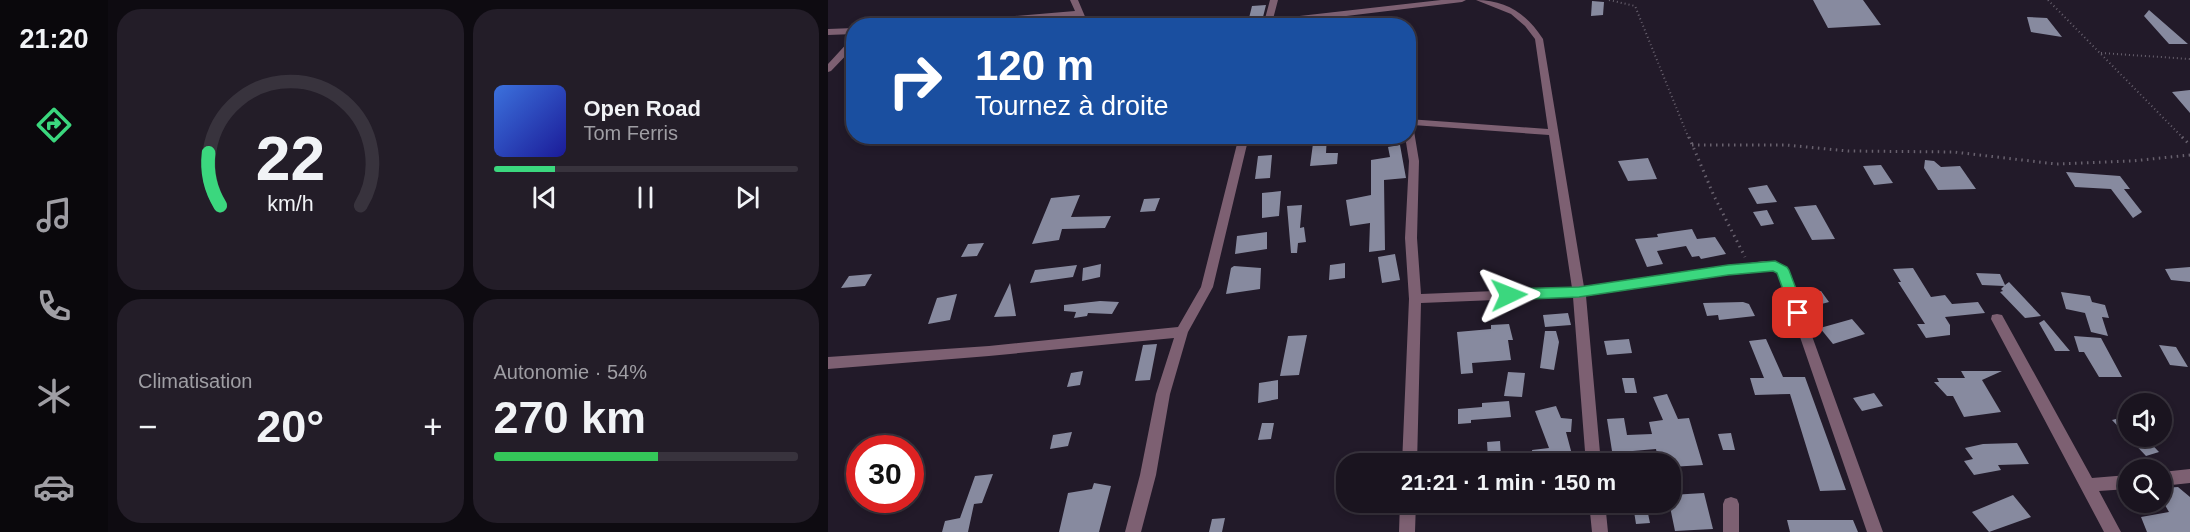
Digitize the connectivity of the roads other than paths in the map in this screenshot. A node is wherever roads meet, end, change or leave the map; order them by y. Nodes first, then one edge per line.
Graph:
1 (1074, 0) edge
2 (1274, 0) edge
3 (1462, 0) edge
4 (1480, 0) edge
5 (1079, 13) junction
6 (1022, 18) edge
7 (1081, 18) edge
8 (1269, 18) edge
9 (1316, 18) edge
10 (846, 31) edge
11 (828, 32) edge
12 (846, 50) edge
13 (828, 69) edge
14 (1416, 122) edge
15 (1552, 132) junction
16 (1242, 144) edge
17 (1412, 144) edge
18 (1579, 292) junction
19 (1415, 298) junction
20 (1997, 319) dead end
21 (1182, 332) junction
22 (828, 363) edge
23 (1410, 453) edge
24 (1593, 453) edge
25 (2190, 476) edge
26 (2172, 478) edge
27 (2118, 483) edge
28 (2088, 485) junction
29 (1731, 504) dead end
30 (1408, 513) edge
31 (1598, 513) edge
32 (1133, 532) edge
33 (1407, 532) edge
34 (1600, 532) edge
35 (1731, 532) edge
36 (1875, 532) edge
37 (2113, 532) edge

1 - 5 street
2 - 8 street
3 - 9 street
4 - 15 street
5 - 6 street
5 - 7 street
10 - 11 street
12 - 13 street
14 - 15 street
15 - 18 street
16 - 21 street
17 - 19 street
18 - 19 street
18 - 24 street
18 - 36 street
19 - 23 street
20 - 28 street
21 - 22 street
21 - 32 street
25 - 26 street
27 - 28 street
28 - 37 street
29 - 35 street
30 - 33 street
31 - 34 street

